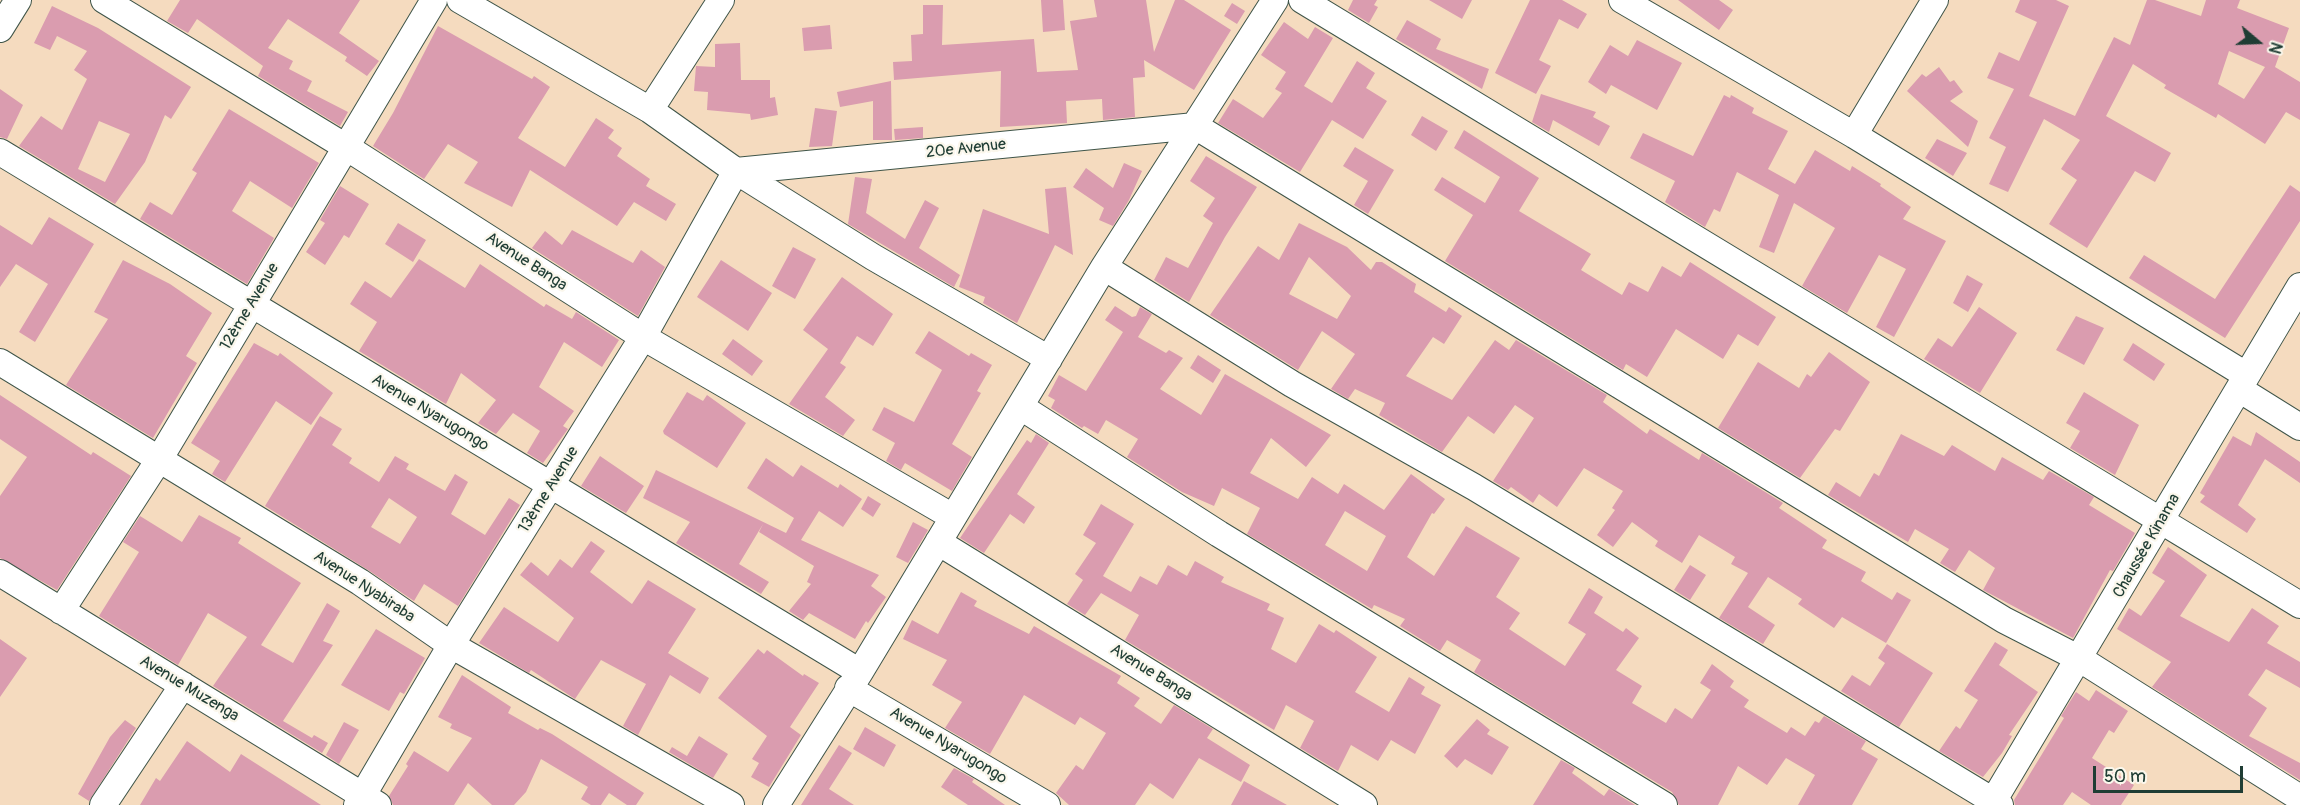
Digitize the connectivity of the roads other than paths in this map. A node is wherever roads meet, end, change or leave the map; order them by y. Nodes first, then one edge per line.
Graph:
1 (18, 0) edge
2 (104, 0) edge
3 (434, 0) edge
4 (460, 0) edge
5 (1275, 0) edge
6 (1302, 0) edge
7 (1622, 0) edge
8 (1935, 0) edge
9 (726, 1) edge
10 (0, 29) edge
11 (650, 110) junction
12 (1195, 126) junction
13 (1854, 135) junction
14 (346, 147) junction
15 (0, 152) edge
16 (736, 171) junction
17 (1104, 267) junction
18 (2300, 286) edge
19 (251, 306) junction
20 (643, 338) junction
21 (1049, 358) junction
22 (0, 362) edge
23 (2243, 382) junction
24 (1021, 406) junction
25 (2300, 427) edge
26 (160, 458) junction
27 (552, 485) junction
28 (952, 517) junction
29 (2161, 521) junction
30 (938, 542) junction
31 (0, 573) edge
32 (2300, 605) edge
33 (61, 611) junction
34 (451, 645) junction
35 (2080, 659) junction
36 (854, 680) junction
37 (183, 685) junction
38 (2300, 798) edge
39 (366, 802) edge
40 (1995, 804) edge
41 (103, 805) edge
42 (731, 805) edge
43 (776, 805) edge
44 (1047, 805) edge
45 (1364, 805) edge
46 (1664, 805) edge

1 - 10 street
2 - 14 street, Avenue Banga
3 - 14 street, 12ème Avenue
4 - 11 street
5 - 12 street
6 - 29 street
7 - 13 street
8 - 13 street
9 - 11 street
11 - 16 street
12 - 16 street, 20e Avenue
12 - 17 street
12 - 35 street
13 - 23 street
14 - 19 street, 12ème Avenue
14 - 20 street, Avenue Banga
15 - 19 street, Avenue Nyarugongo
16 - 20 street, 13ème Avenue
16 - 21 street
17 - 21 street
17 - 40 street
18 - 23 street, Chaussée Kinama
19 - 26 street, 12ème Avenue
19 - 27 street, Avenue Nyarugongo
20 - 27 street, 13ème Avenue
20 - 28 street, Avenue Banga
21 - 24 street
22 - 26 street, Avenue Nyabiraba
23 - 25 street
23 - 29 street, Chaussée Kinama
24 - 28 street
24 - 46 street
26 - 33 street, 12ème Avenue
26 - 34 street, Avenue Nyabiraba
27 - 34 street, 13ème Avenue
27 - 36 street, Avenue Nyarugongo
28 - 30 street
29 - 32 street
29 - 35 street, Chaussée Kinama
30 - 36 street
30 - 45 street, Avenue Banga
31 - 33 street, Avenue Muzenga
33 - 37 street, Avenue Muzenga
34 - 39 street, 13ème Avenue
34 - 42 street, Avenue Nyabiraba
35 - 38 street
35 - 40 street, Chaussée Kinama
36 - 43 street
36 - 44 street, Avenue Nyarugongo
37 - 39 street, Avenue Muzenga
37 - 41 street

